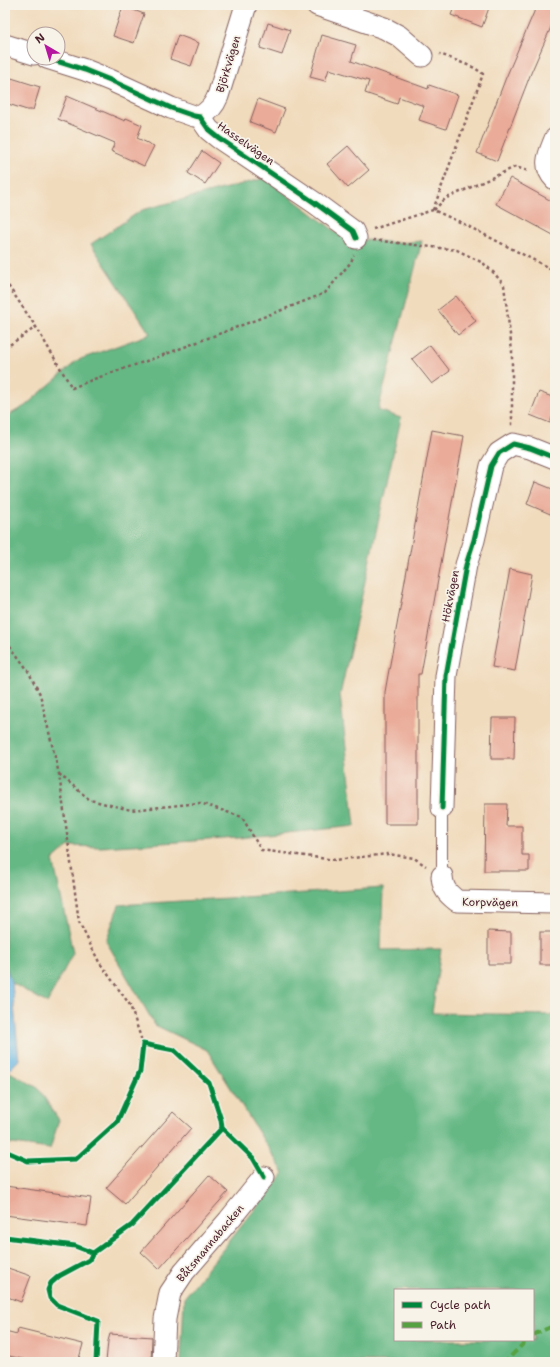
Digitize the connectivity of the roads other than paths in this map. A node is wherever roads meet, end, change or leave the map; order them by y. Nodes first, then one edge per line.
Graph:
1 (246, 5) edge
2 (317, 5) edge
3 (5, 45) edge
4 (26, 52) edge
5 (422, 56) road end
6 (66, 64) edge
7 (200, 117) junction
8 (555, 140) edge
9 (551, 174) edge
10 (356, 238) road end
11 (555, 458) edge
12 (442, 808) joint
13 (442, 876) joint
14 (555, 903) edge
15 (264, 1177) dead end
16 (163, 1362) edge

1 - 7 street, Björkvägen
2 - 5 street
3 - 4 street
6 - 7 street
7 - 10 street, Hasselvägen
8 - 9 street
11 - 12 street, Hökvägen
12 - 13 lane
13 - 14 street, Korpvägen
15 - 16 street, Båtsmannabacken

